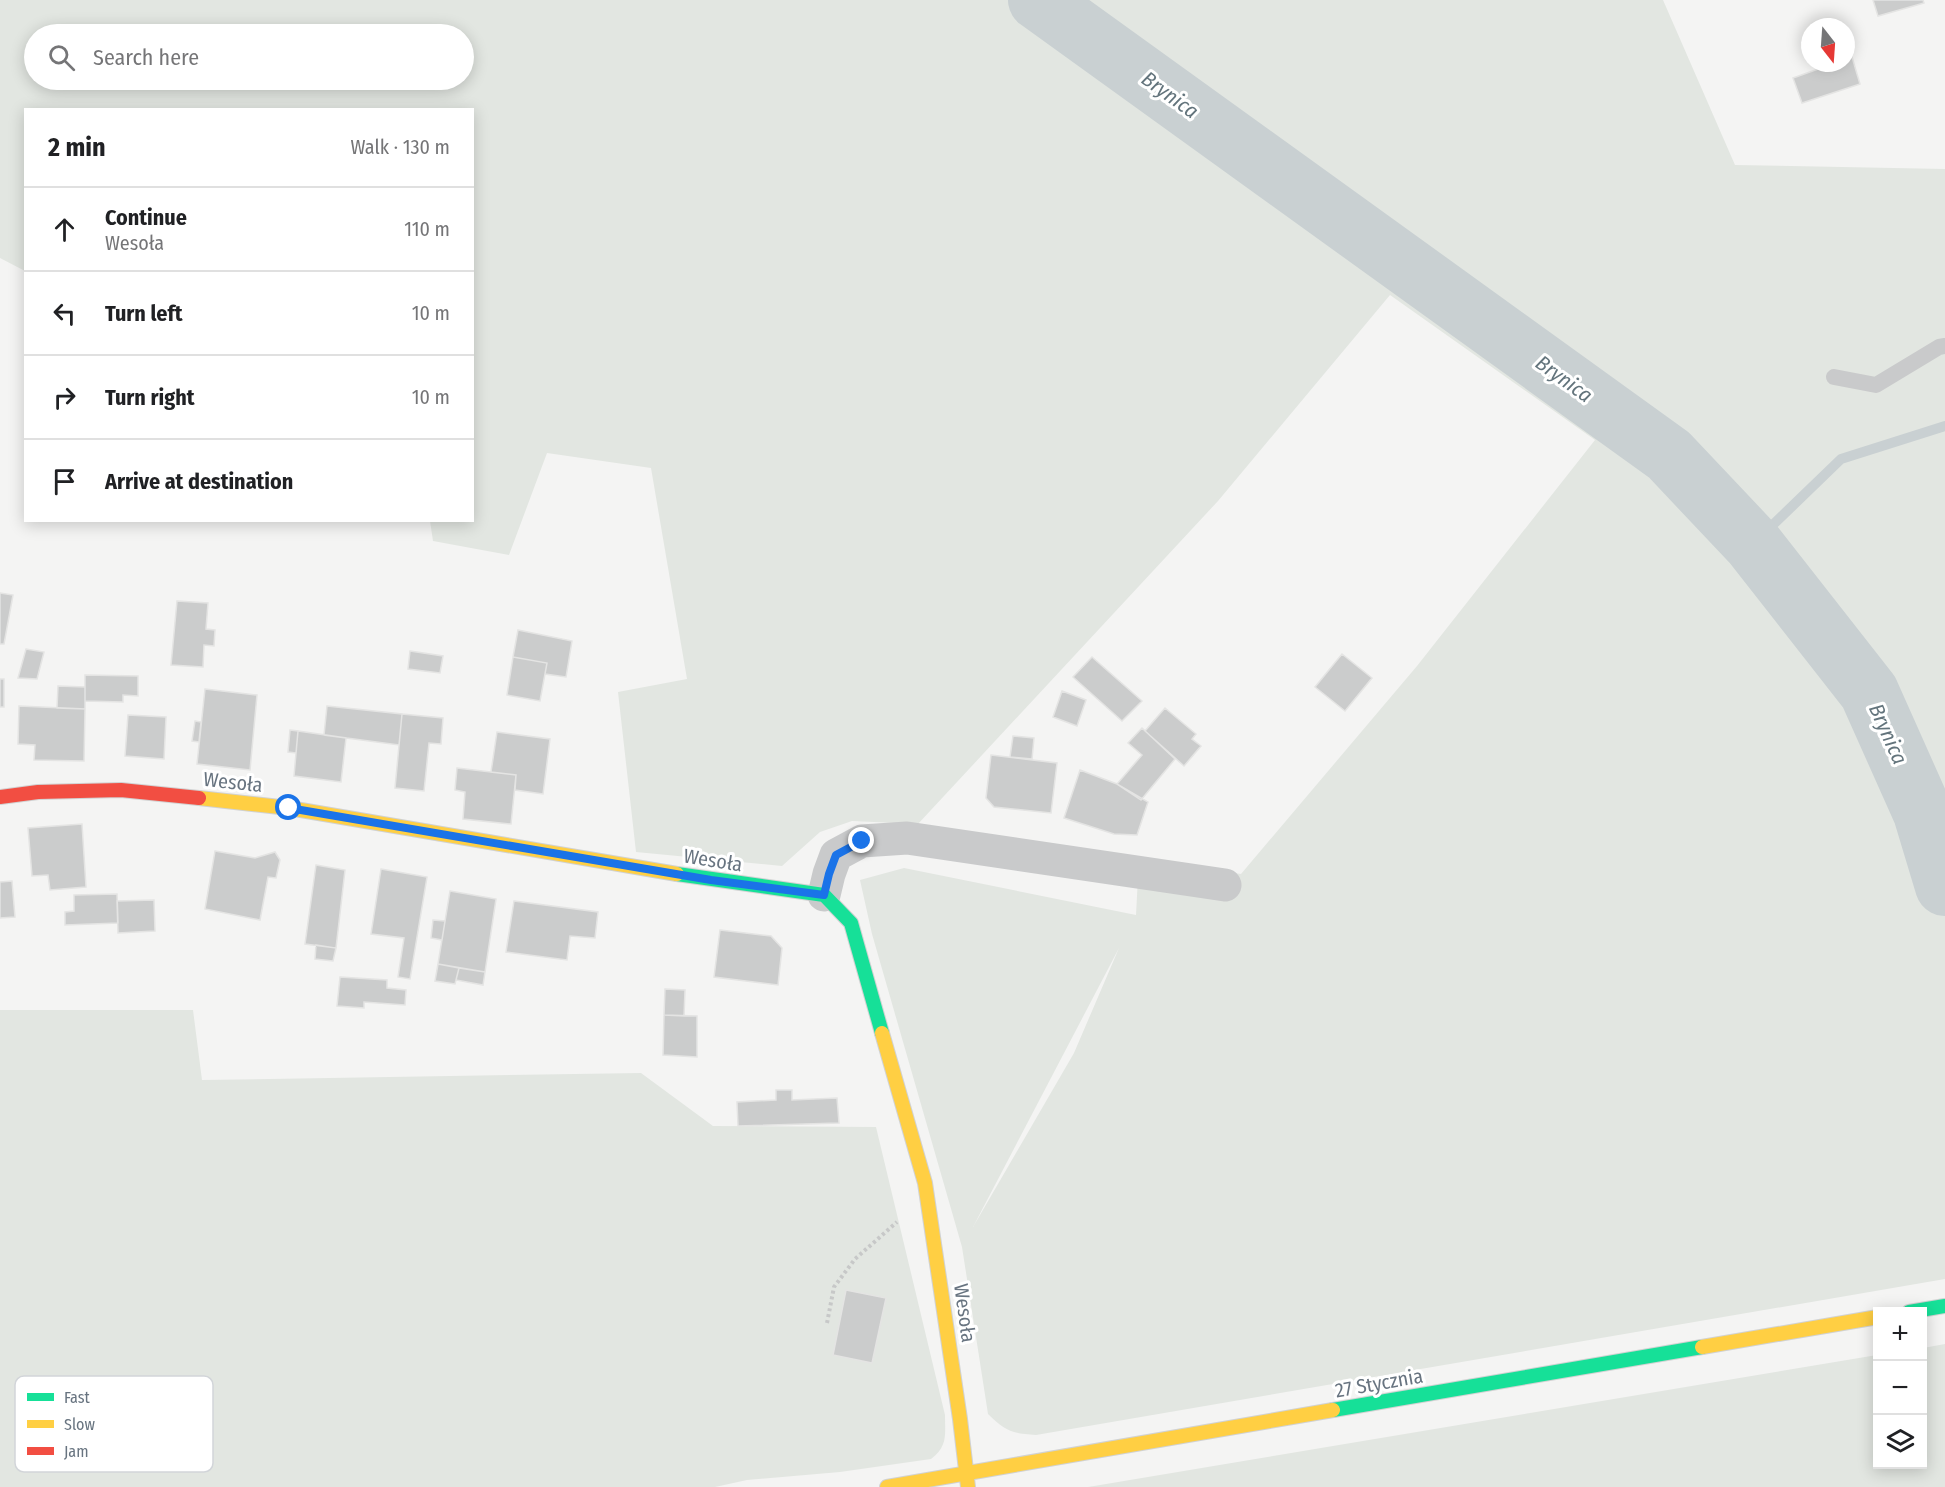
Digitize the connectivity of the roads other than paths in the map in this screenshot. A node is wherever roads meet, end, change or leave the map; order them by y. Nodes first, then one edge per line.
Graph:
1 (1945, 346) edge
2 (1833, 377) dead end
3 (0, 797) edge
4 (1225, 885) dead end
5 (824, 895) junction
6 (1945, 1306) edge
7 (1927, 1308) edge
8 (1873, 1318) edge
9 (968, 1480) edge
10 (887, 1487) edge

1 - 2 lane
3 - 5 street, Wesoła
4 - 5 street
5 - 9 street, Wesoła
6 - 7 street
8 - 9 street, 27 Stycznia
9 - 10 street, 27 Stycznia

